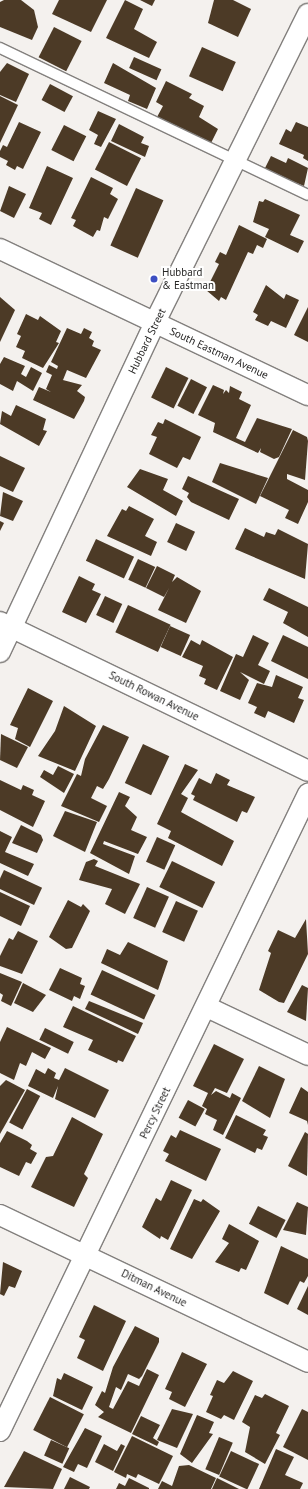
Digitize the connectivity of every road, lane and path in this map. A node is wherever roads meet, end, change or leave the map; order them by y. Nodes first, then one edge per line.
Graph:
1 (308, 14) edge
2 (0, 48) edge
3 (237, 161) junction
4 (308, 195) edge
5 (0, 249) edge
6 (155, 322) junction
7 (308, 395) edge
8 (6, 625) edge
9 (0, 652) edge
10 (308, 771) edge
11 (308, 794) edge
12 (207, 1007) junction
13 (308, 1055) edge
14 (0, 1215) edge
15 (85, 1255) junction
16 (308, 1362) edge
17 (4, 1410) edge
18 (0, 1431) edge

1 - 3 street, Hubbard Street
2 - 3 lane
3 - 4 lane
3 - 6 street, Hubbard Street
5 - 6 street, South Eastman Avenue
6 - 7 street, South Eastman Avenue
6 - 8 street, Hubbard Street
8 - 9 street, Hubbard Street
8 - 10 street, South Rowan Avenue
11 - 12 street, Percy Street
12 - 13 street
12 - 15 street, Percy Street
14 - 15 street, Ditman Avenue
15 - 16 street, Ditman Avenue
15 - 17 street, Percy Street
17 - 18 street, Percy Street

